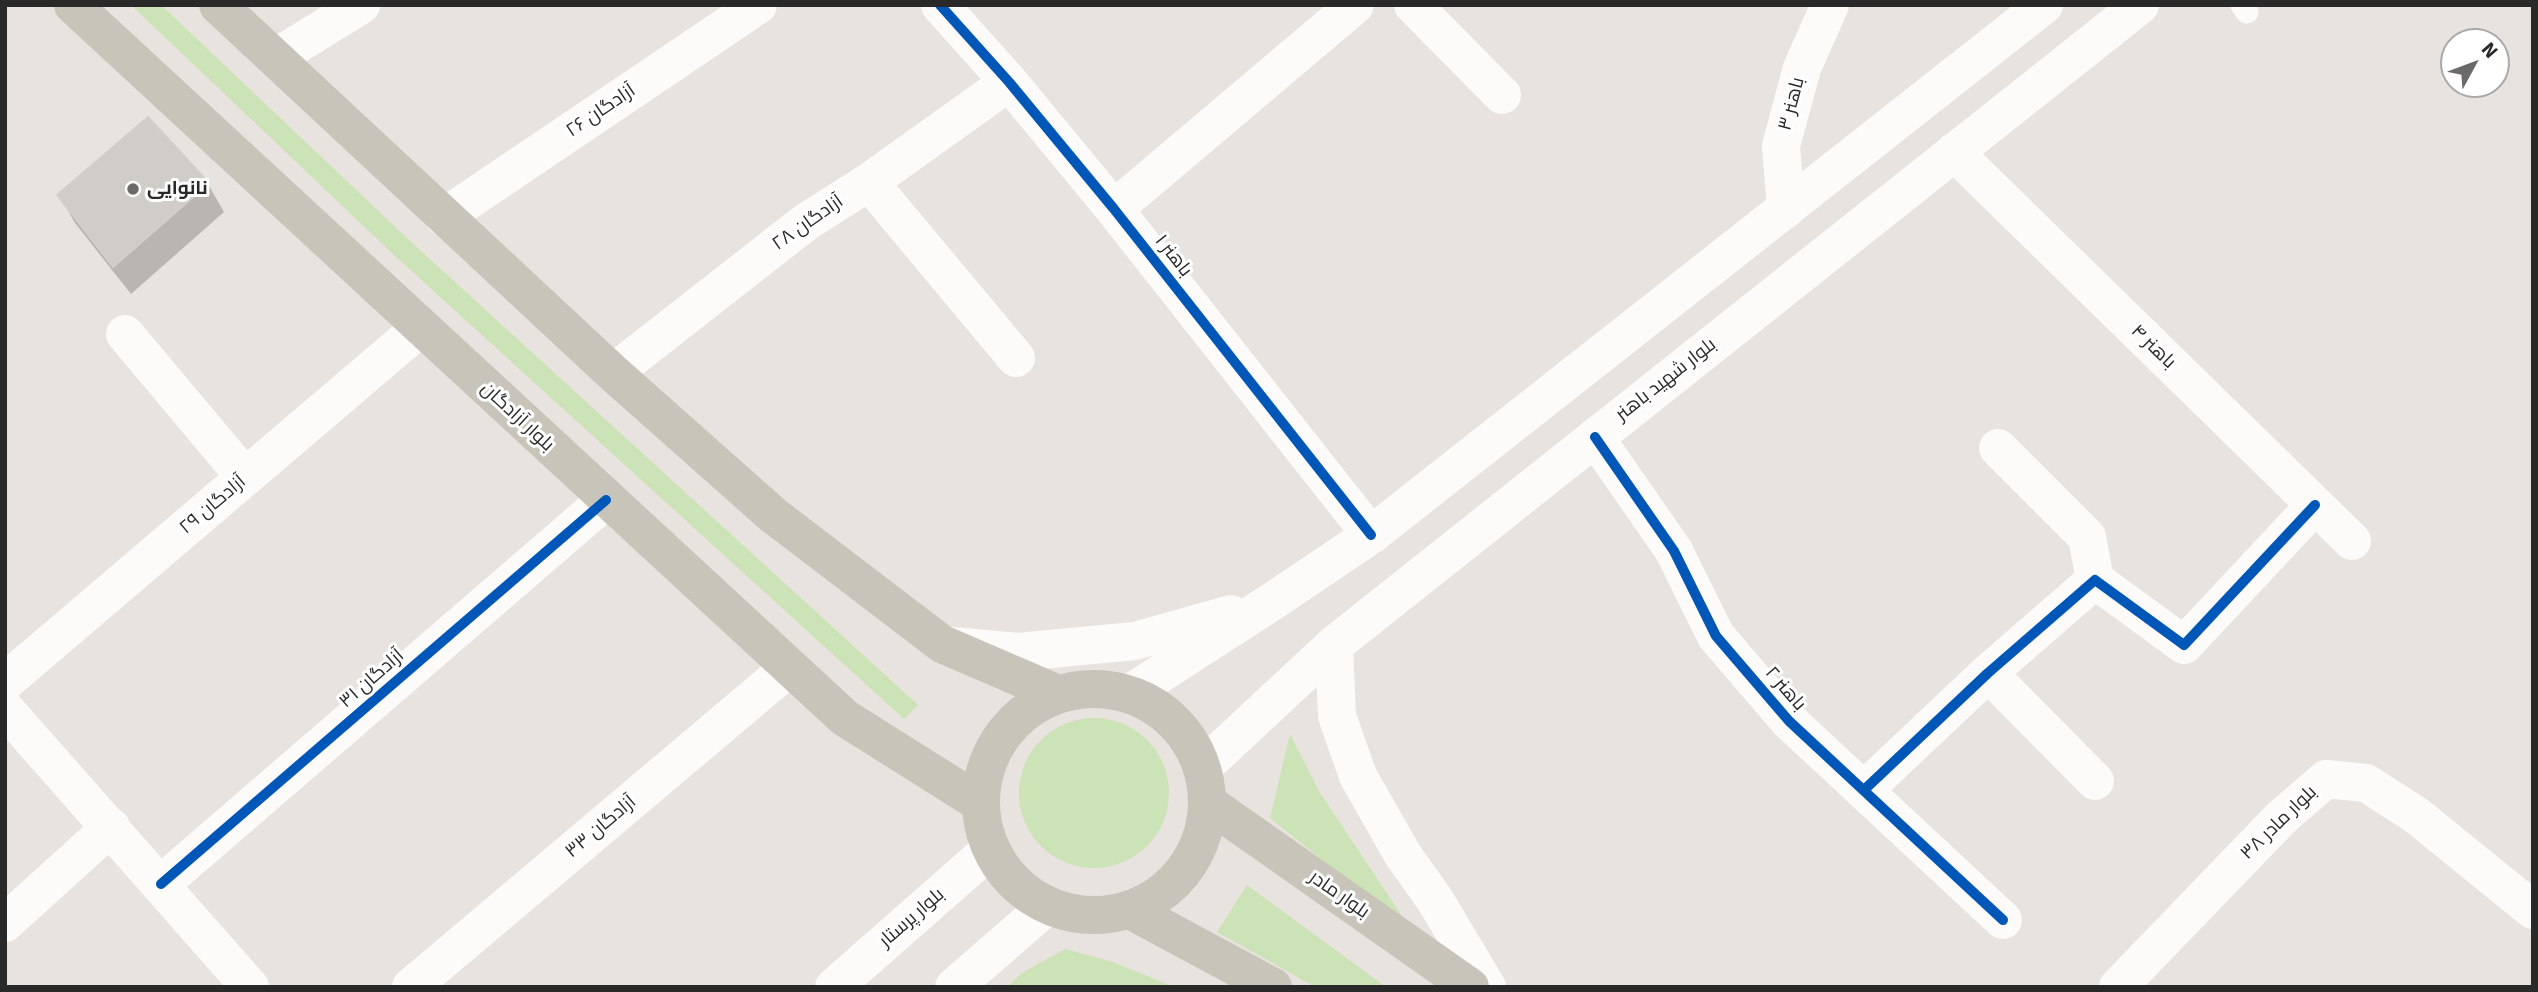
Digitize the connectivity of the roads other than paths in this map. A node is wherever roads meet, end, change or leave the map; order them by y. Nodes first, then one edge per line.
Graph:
1 (73, 5) edge
2 (218, 5) edge
3 (360, 5) edge
4 (758, 5) edge
5 (940, 5) edge
6 (1355, 5) edge
7 (1413, 5) edge
8 (1830, 5) edge
9 (2044, 5) edge
10 (2140, 5) edge
11 (275, 58) junction
12 (1009, 82) junction
13 (1502, 95) dead end
14 (1954, 152) junction
15 (869, 182) junction
16 (1786, 208) junction
17 (1114, 209) junction
18 (444, 217) junction
19 (420, 328) junction
20 (125, 334) dead end
21 (1016, 358) dead end
22 (613, 373) junction
23 (1595, 437) junction
24 (1998, 448) dead end
25 (245, 477) junction
26 (606, 500) junction
27 (2315, 505) junction
28 (1371, 534) junction
29 (2352, 541) dead end
30 (2095, 580) junction
31 (1273, 601) junction
32 (942, 645) junction
33 (1334, 645) junction
34 (790, 667) junction
35 (1989, 673) junction
36 (5, 682) edge
37 (1058, 694) junction
38 (1129, 694) junction
39 (5, 709) edge
40 (2095, 781) dead end
41 (1205, 785) junction
42 (1864, 790) junction
43 (981, 803) junction
44 (111, 827) junction
45 (991, 849) junction
46 (161, 884) junction
47 (1047, 906) junction
48 (2533, 910) edge
49 (1130, 911) junction
50 (2003, 920) dead end
51 (5, 923) edge
52 (250, 987) edge
53 (411, 987) edge
54 (834, 987) edge
55 (954, 987) edge
56 (1273, 987) edge
57 (1471, 987) edge
58 (1487, 987) edge
59 (2118, 987) edge

1 - 19 main road, بلوار آزادگان
2 - 11 main road
3 - 11 street
4 - 18 street, آزادگان ۲۶
5 - 12 street, باهنر ۱
6 - 17 street
7 - 13 street
8 - 16 street, باهنر ۳
9 - 16 street
10 - 14 street, بلوار شهید باهنر
11 - 18 main road
12 - 15 street, آزادگان ۲۸
12 - 17 street, باهنر ۱
14 - 23 street, بلوار شهید باهنر
14 - 27 street, باهنر ۴
15 - 21 street
15 - 22 street, آزادگان ۲۸
16 - 28 street
17 - 28 street, باهنر ۱
18 - 22 main road
19 - 25 street, آزادگان ۲۹
19 - 26 main road, بلوار آزادگان
20 - 25 street
22 - 32 main road
23 - 33 street, بلوار شهید باهنر
23 - 42 street, باهنر ۲
24 - 30 street
25 - 36 street, آزادگان ۲۹
26 - 34 main road, بلوار آزادگان
26 - 46 street, آزادگان ۳۱
27 - 29 street, باهنر ۴
27 - 30 street
28 - 31 street
30 - 35 street
31 - 32 street
31 - 38 street
32 - 37 main road
33 - 41 street, بلوار شهید باهنر
33 - 58 street
34 - 43 main road, بلوار آزادگان
34 - 53 street, آزادگان ۳۳
35 - 40 street
35 - 42 street
37 - 38 main road
37 - 43 main road
38 - 41 main road
39 - 44 street
41 - 49 main road
41 - 57 main road, بلوار مادر
42 - 50 street, باهنر ۲
43 - 45 main road
44 - 46 street
44 - 51 street
45 - 47 main road
45 - 54 street, بلوار پرستار
46 - 52 street
47 - 49 main road
47 - 55 street
48 - 59 street, بلوار مادر ۳۸
49 - 56 main road

